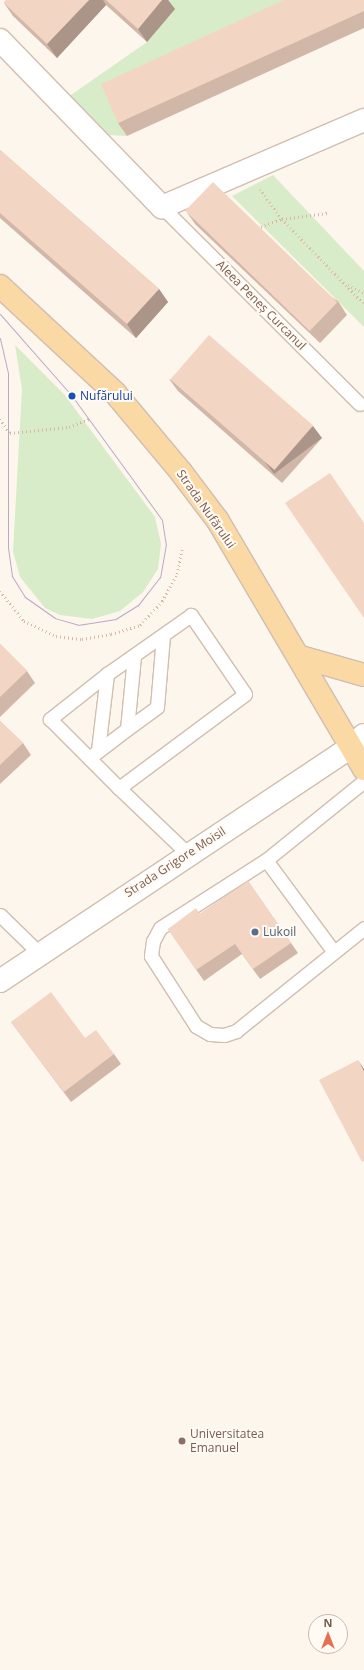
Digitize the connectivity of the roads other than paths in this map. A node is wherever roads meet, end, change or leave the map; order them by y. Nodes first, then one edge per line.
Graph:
1 (0, 40) edge
2 (364, 120) edge
3 (162, 207) junction
4 (0, 286) edge
5 (360, 404) dead end
6 (163, 636) junction
7 (134, 656) junction
8 (300, 657) junction
9 (107, 674) junction
10 (364, 675) edge
11 (126, 729) junction
12 (360, 741) edge
13 (93, 754) junction
14 (364, 769) edge
15 (364, 781) edge
16 (119, 788) junction
17 (188, 854) junction
18 (266, 860) junction
19 (0, 915) edge
20 (364, 928) edge
21 (333, 951) junction
22 (39, 953) junction
23 (0, 981) edge

1 - 3 street, Aleea Peneș Curcanul
2 - 3 street
3 - 5 lane, Aleea Peneș Curcanul
4 - 8 main road, Strada Nufărului
6 - 7 lane
6 - 11 lane
6 - 16 lane
7 - 9 lane
7 - 11 lane
8 - 10 main road
8 - 12 main road, Strada Nufărului
9 - 13 lane
9 - 13 lane
11 - 13 lane
12 - 14 main road, Strada Nufărului
12 - 17 street, Strada Grigore Moisil
13 - 16 lane
15 - 18 lane
16 - 17 lane
17 - 22 street, Strada Grigore Moisil
18 - 21 lane
18 - 21 lane
19 - 22 lane
20 - 21 lane
22 - 23 street, Strada Grigore Moisil

